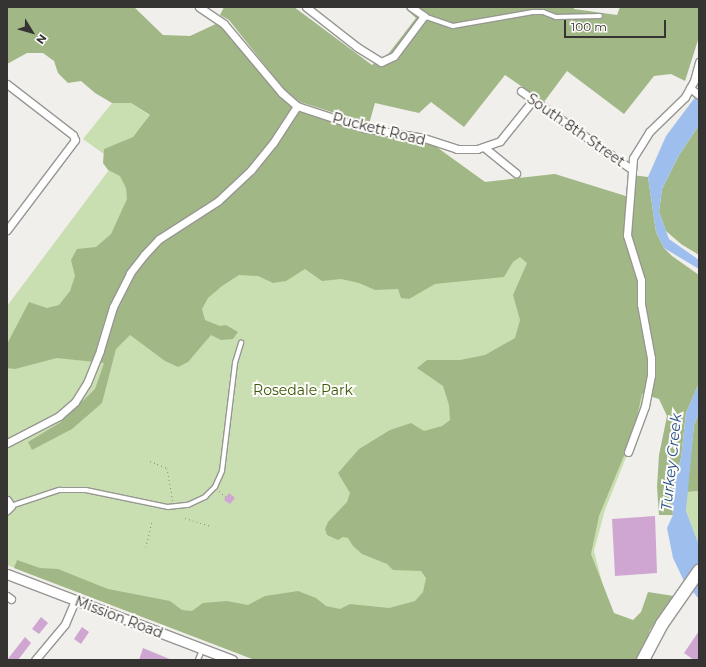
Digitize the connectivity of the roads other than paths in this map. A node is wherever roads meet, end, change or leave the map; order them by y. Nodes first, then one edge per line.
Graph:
1 (199, 7) edge
2 (306, 7) edge
3 (411, 7) edge
4 (424, 16) junction
5 (600, 16) dead end
6 (699, 62) edge
7 (7, 84) edge
8 (690, 88) junction
9 (521, 91) dead end
10 (698, 94) edge
11 (533, 100) junction
12 (297, 106) junction
13 (485, 148) junction
14 (631, 169) junction
15 (516, 173) dead end
16 (7, 230) edge
17 (241, 344) dead end
18 (7, 442) edge
19 (628, 452) dead end
20 (8, 506) edge
21 (699, 571) edge
22 (7, 574) edge
23 (699, 585) edge
24 (75, 600) junction
25 (683, 601) junction
26 (202, 649) junction
27 (35, 660) edge
28 (198, 660) edge
29 (232, 660) edge
30 (643, 660) edge
31 (651, 660) edge

1 - 12 street, Puckett Road
2 - 4 street
3 - 4 street
4 - 5 lane
6 - 8 street
7 - 16 street
8 - 10 street
8 - 14 street
9 - 11 street, South 8th Street
11 - 13 street, Puckett Road
11 - 14 street, South 8th Street
12 - 13 street, Puckett Road
12 - 18 street
13 - 15 street
14 - 19 street
17 - 20 lane
21 - 25 highway
22 - 24 main road, Mission Road
23 - 25 highway
24 - 26 main road, Mission Road
24 - 27 street
25 - 30 highway
25 - 31 highway
26 - 28 lane
26 - 29 main road, Mission Road

